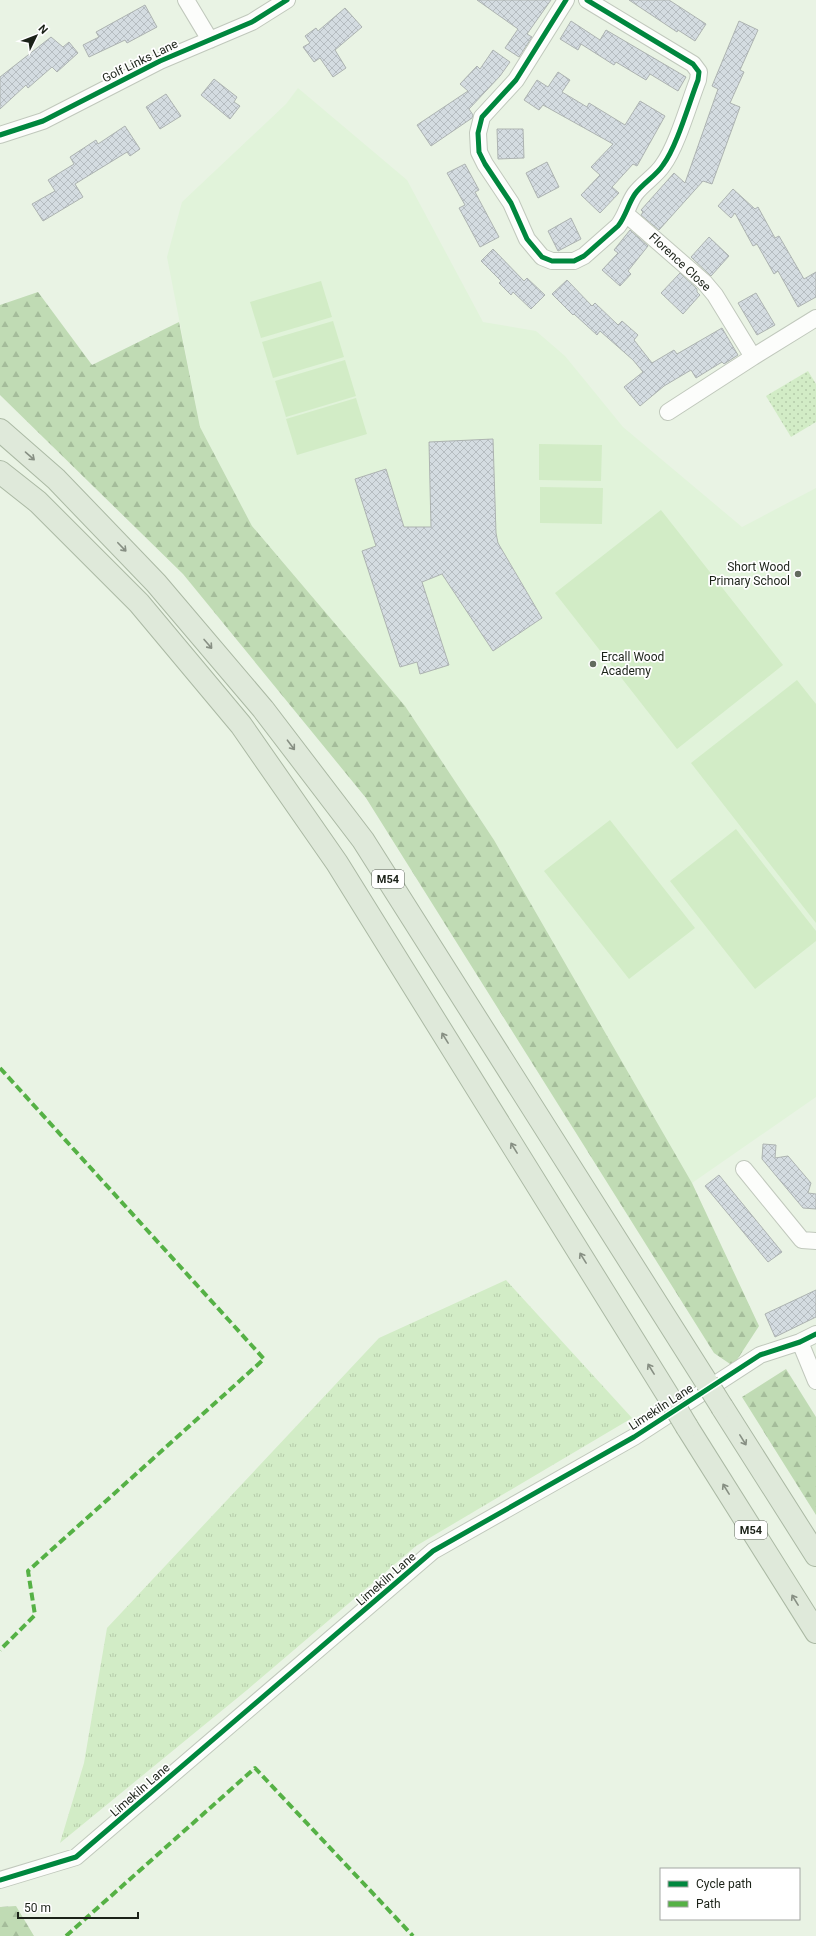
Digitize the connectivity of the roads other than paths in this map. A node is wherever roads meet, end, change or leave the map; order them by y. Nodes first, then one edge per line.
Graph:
1 (186, 0) edge
2 (286, 0) edge
3 (566, 0) edge
4 (587, 0) edge
5 (210, 40) junction
6 (0, 135) edge
7 (626, 214) junction
8 (816, 318) edge
9 (753, 357) junction
10 (668, 412) dead end
11 (0, 430) edge
12 (0, 472) edge
13 (744, 1169) dead end
14 (816, 1241) edge
15 (816, 1334) edge
16 (800, 1342) junction
17 (816, 1380) edge
18 (816, 1555) edge
19 (816, 1632) edge
20 (0, 1880) edge

1 - 5 street
2 - 5 street, Golf Links Lane
3 - 7 street
4 - 7 street
5 - 6 street, Golf Links Lane
7 - 9 street, Florence Close
8 - 9 street
9 - 10 street
11 -> 18 highway, M54, bridge
19 -> 12 highway, M54, bridge
13 - 14 street
15 - 16 street, Limekiln Lane
16 - 17 street
16 - 20 street, Limekiln Lane

